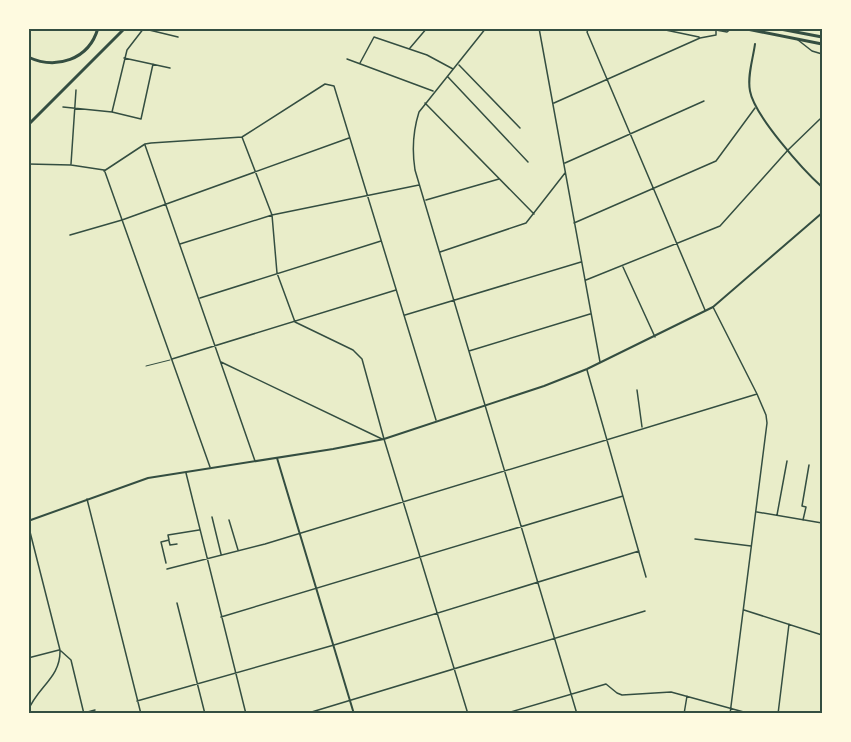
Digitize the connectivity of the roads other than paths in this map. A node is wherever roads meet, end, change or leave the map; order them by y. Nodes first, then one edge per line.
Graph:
1 (98, 28) edge
2 (124, 28) edge
3 (144, 28) edge
4 (427, 28) edge
5 (486, 28) edge
6 (539, 28) edge
7 (589, 28) edge
8 (656, 28) edge
9 (705, 28) edge
10 (732, 28) edge
11 (742, 28) edge
12 (775, 28) edge
13 (716, 31) junction
14 (178, 37) dead end
15 (822, 37) edge
16 (700, 38) junction
17 (795, 38) junction
18 (755, 44) dead end
19 (822, 44) edge
20 (410, 48) junction
21 (822, 54) edge
22 (28, 57) edge
23 (124, 58) junction
24 (347, 58) dead end
25 (360, 63) junction
26 (153, 64) junction
27 (458, 64) junction
28 (170, 68) dead end
29 (453, 70) junction
30 (447, 77) junction
31 (606, 80) junction
32 (76, 90) dead end
33 (434, 92) junction
34 (704, 101) dead end
35 (425, 103) junction
36 (553, 103) junction
37 (63, 107) dead end
38 (756, 107) junction
39 (75, 108) junction
40 (112, 112) junction
41 (819, 119) dead end
42 (28, 125) edge
43 (520, 128) dead end
44 (630, 134) junction
45 (242, 137) junction
46 (350, 137) junction
47 (145, 144) junction
48 (788, 150) junction
49 (528, 162) dead end
50 (28, 164) edge
51 (564, 164) junction
52 (71, 165) junction
53 (104, 171) junction
54 (255, 172) junction
55 (565, 172) junction
56 (500, 179) junction
57 (419, 185) junction
58 (822, 187) edge
59 (653, 189) junction
60 (368, 196) junction
61 (424, 200) junction
62 (165, 204) junction
63 (822, 213) edge
64 (534, 214) junction
65 (272, 215) junction
66 (122, 220) junction
67 (574, 223) junction
68 (70, 235) dead end
69 (382, 241) junction
70 (180, 244) junction
71 (677, 244) junction
72 (440, 252) junction
73 (581, 262) junction
74 (623, 266) junction
75 (277, 273) junction
76 (585, 281) junction
77 (397, 290) junction
78 (198, 298) junction
79 (454, 301) junction
80 (713, 307) junction
81 (705, 311) junction
82 (591, 314) junction
83 (405, 315) junction
84 (295, 322) junction
85 (655, 337) junction
86 (214, 346) junction
87 (469, 351) junction
88 (172, 360) junction
89 (220, 362) junction
90 (600, 363) junction
91 (146, 366) dead end
92 (587, 369) junction
93 (637, 390) dead end
94 (757, 393) junction
95 (486, 406) junction
96 (437, 422) junction
97 (642, 428) junction
98 (383, 439) junction
99 (608, 439) junction
100 (277, 458) junction
101 (787, 460) dead end
102 (255, 461) junction
103 (809, 465) dead end
104 (210, 468) junction
105 (505, 470) junction
106 (186, 472) junction
107 (623, 496) junction
108 (87, 499) junction
109 (404, 500) junction
110 (756, 512) junction
111 (777, 515) junction
112 (212, 517) dead end
113 (229, 520) dead end
114 (803, 520) junction
115 (28, 522) edge
116 (822, 523) edge
117 (522, 527) junction
118 (200, 530) junction
119 (300, 533) junction
120 (694, 539) dead end
121 (169, 540) junction
122 (177, 544) dead end
123 (752, 546) junction
124 (238, 551) junction
125 (639, 551) junction
126 (221, 555) junction
127 (421, 557) junction
128 (207, 559) junction
129 (166, 563) dead end
130 (167, 569) dead end
131 (646, 577) dead end
132 (538, 583) junction
133 (317, 590) junction
134 (177, 603) dead end
135 (744, 610) junction
136 (645, 611) dead end
137 (438, 613) junction
138 (221, 617) junction
139 (789, 624) junction
140 (822, 635) edge
141 (556, 637) junction
142 (334, 645) junction
143 (60, 650) junction
144 (28, 658) edge
145 (454, 667) junction
146 (236, 674) junction
147 (198, 684) junction
148 (571, 693) junction
149 (687, 695) junction
150 (350, 700) junction
151 (137, 701) junction
152 (731, 708) junction
153 (95, 710) dead end
154 (822, 710) edge
155 (28, 711) edge
156 (84, 713) edge
157 (80, 714) edge
158 (141, 714) edge
159 (205, 714) edge
160 (246, 714) edge
161 (305, 714) edge
162 (354, 714) edge
163 (468, 714) edge
164 (504, 714) edge
165 (577, 714) edge
166 (684, 714) edge
167 (730, 714) edge
168 (751, 714) edge
169 (778, 714) edge
170 (822, 714) edge

1 - 22 highway
2 - 42 highway
3 - 14 street
3 - 23 street
4 - 20 street
5 - 27 street
6 - 36 street
7 - 31 street
8 - 16 street
9 - 13 street
10 - 13 street
11 - 17 highway
12 - 15 highway
13 - 16 street
16 - 31 street
17 - 19 highway
17 - 21 street
18 - 38 main road
20 - 25 street
20 - 29 street
23 - 26 street
23 - 40 street
24 - 25 street
25 - 33 street
26 - 28 street
26 - 40 street
27 - 29 street
27 - 43 street
29 - 30 street
30 - 33 street
30 - 49 street
31 - 36 street
31 - 44 street
32 - 39 street
33 - 35 street
34 - 44 street
35 - 56 street
35 - 57 street
36 - 51 street
37 - 39 street
38 - 48 main road
38 - 59 street
39 - 40 street
39 - 52 street
41 - 48 street
44 - 51 street
44 - 59 street
45 - 46 street
45 - 47 street
45 - 54 street
46 - 54 street
46 - 60 street
47 - 53 street
47 - 62 street
48 - 58 main road
48 - 71 street
50 - 52 street
51 - 55 street
52 - 53 street
53 - 66 street
54 - 62 street
54 - 65 street
55 - 64 street
55 - 67 street
56 - 61 street
56 - 64 street
57 - 60 street
57 - 61 street
59 - 67 street
59 - 71 street
60 - 65 street
60 - 69 street
61 - 72 street
62 - 66 street
62 - 70 street
63 - 80 main road
64 - 72 street
65 - 70 street
65 - 75 street
66 - 68 street
66 - 88 street
67 - 73 street
69 - 75 street
69 - 77 street
70 - 78 street
71 - 74 street
71 - 81 street
72 - 79 street
73 - 76 street
73 - 79 street
74 - 76 street
74 - 85 street
75 - 78 street
75 - 84 street
76 - 82 street
77 - 83 street
77 - 84 street
78 - 86 street
79 - 83 street
79 - 87 street
80 - 81 main road
80 - 94 street
81 - 85 main road
82 - 87 street
82 - 90 street
83 - 96 street
84 - 86 street
84 - 98 street
85 - 90 main road
86 - 88 street
86 - 89 street
87 - 95 street
88 - 91 lane
88 - 104 street
89 - 98 street
89 - 102 street
90 - 92 main road
92 - 95 main road
92 - 99 street
93 - 97 street
94 - 97 street
94 - 110 street
95 - 96 main road
95 - 105 street
96 - 98 main road
97 - 99 street
98 - 100 main road
98 - 109 street
99 - 105 street
99 - 107 street
100 - 102 main road
100 - 119 main road
101 - 111 street
102 - 104 main road
103 - 114 street
104 - 106 main road
105 - 109 street
105 - 117 street
106 - 108 main road
106 - 118 street
107 - 117 street
107 - 125 street
108 - 115 main road
108 - 151 street
109 - 119 street
109 - 127 street
110 - 111 street
110 - 123 street
111 - 114 street
112 - 126 street
113 - 124 street
114 - 116 street
115 - 143 street
117 - 127 street
117 - 132 street
118 - 121 street
118 - 128 street
119 - 124 street
119 - 133 main road
120 - 123 street
121 - 122 street
121 - 129 street
123 - 135 street
124 - 126 street
125 - 131 street
125 - 132 street
126 - 128 street
127 - 133 street
127 - 137 street
128 - 130 street
128 - 138 street
132 - 137 street
132 - 141 street
133 - 138 street
133 - 142 main road
134 - 147 street
135 - 139 street
135 - 152 street
136 - 141 street
137 - 142 street
137 - 145 street
138 - 146 street
139 - 140 street
139 - 169 street
141 - 145 street
141 - 148 street
142 - 146 street
142 - 150 main road
143 - 144 street
143 - 155 street
143 - 156 street
145 - 150 street
145 - 163 street
146 - 147 street
146 - 160 street
147 - 151 street
147 - 159 street
148 - 149 street
148 - 164 street
148 - 165 street
149 - 152 street
149 - 166 street
150 - 161 street
150 - 162 main road
151 - 158 street
152 - 167 street
152 - 168 street
153 - 156 street
154 - 170 street
156 - 157 street

